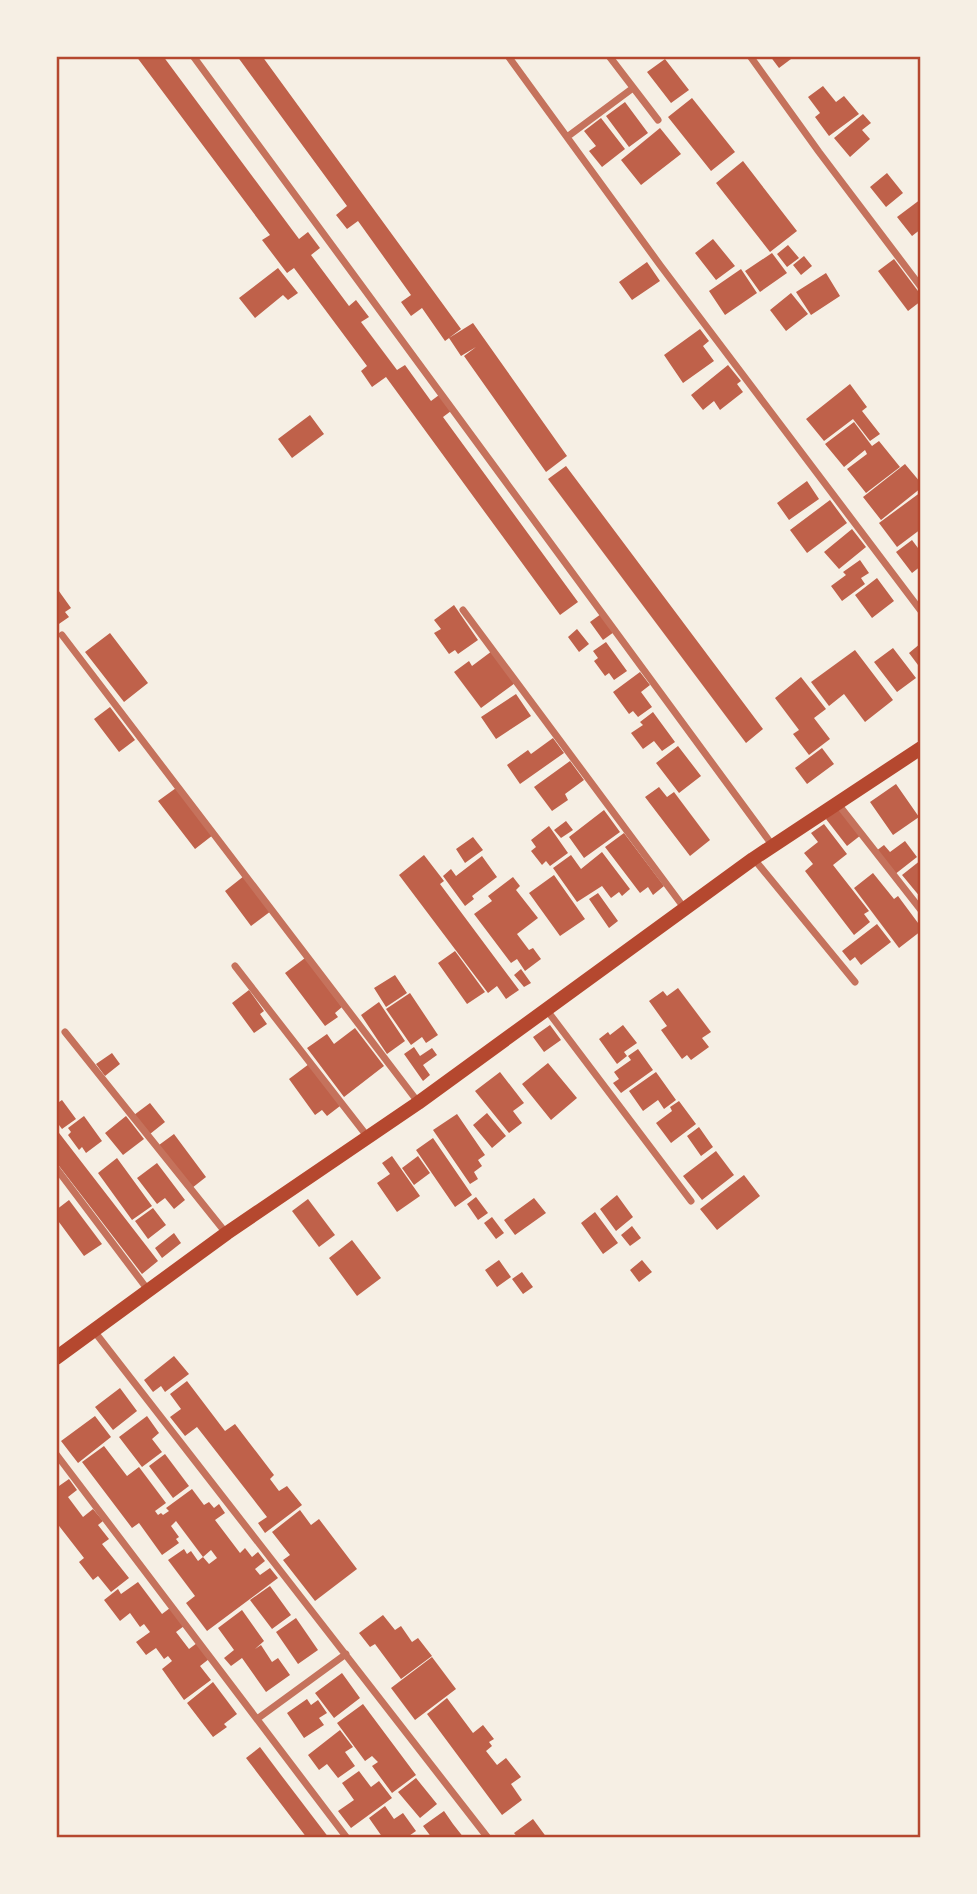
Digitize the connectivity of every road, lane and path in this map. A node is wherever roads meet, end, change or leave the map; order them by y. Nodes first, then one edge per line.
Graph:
1 (193, 56) edge
2 (508, 56) edge
3 (610, 56) edge
4 (750, 56) edge
5 (633, 88) junction
6 (658, 120) dead end
7 (567, 137) junction
8 (921, 287) edge
9 (464, 610) dead end
10 (921, 611) edge
11 (62, 635) dead end
12 (919, 753) edge
13 (838, 804) junction
14 (774, 846) junction
15 (753, 859) junction
16 (685, 909) junction
17 (921, 910) edge
18 (235, 966) dead end
19 (855, 982) dead end
20 (546, 1009) junction
21 (65, 1032) dead end
22 (418, 1103) junction
23 (367, 1136) junction
24 (56, 1168) edge
25 (691, 1201) dead end
26 (227, 1233) junction
27 (148, 1291) junction
28 (94, 1331) junction
29 (56, 1358) edge
30 (56, 1454) edge
31 (346, 1654) junction
32 (257, 1719) junction
33 (347, 1838) edge
34 (487, 1838) edge

1 - 14 street
2 - 7 street
3 - 5 street
4 - 8 street
5 - 6 street
5 - 7 street
7 - 10 street
9 - 16 street
11 - 22 street
12 - 13 main road
13 - 14 main road
13 - 17 street
14 - 15 main road
15 - 16 main road
15 - 19 street
16 - 20 main road
18 - 23 street
20 - 22 main road
20 - 25 street
21 - 26 street
22 - 23 main road
23 - 26 main road
24 - 27 street
26 - 27 main road
27 - 28 main road
28 - 29 main road
28 - 31 street
30 - 32 street
31 - 32 street
31 - 34 street
32 - 33 street

